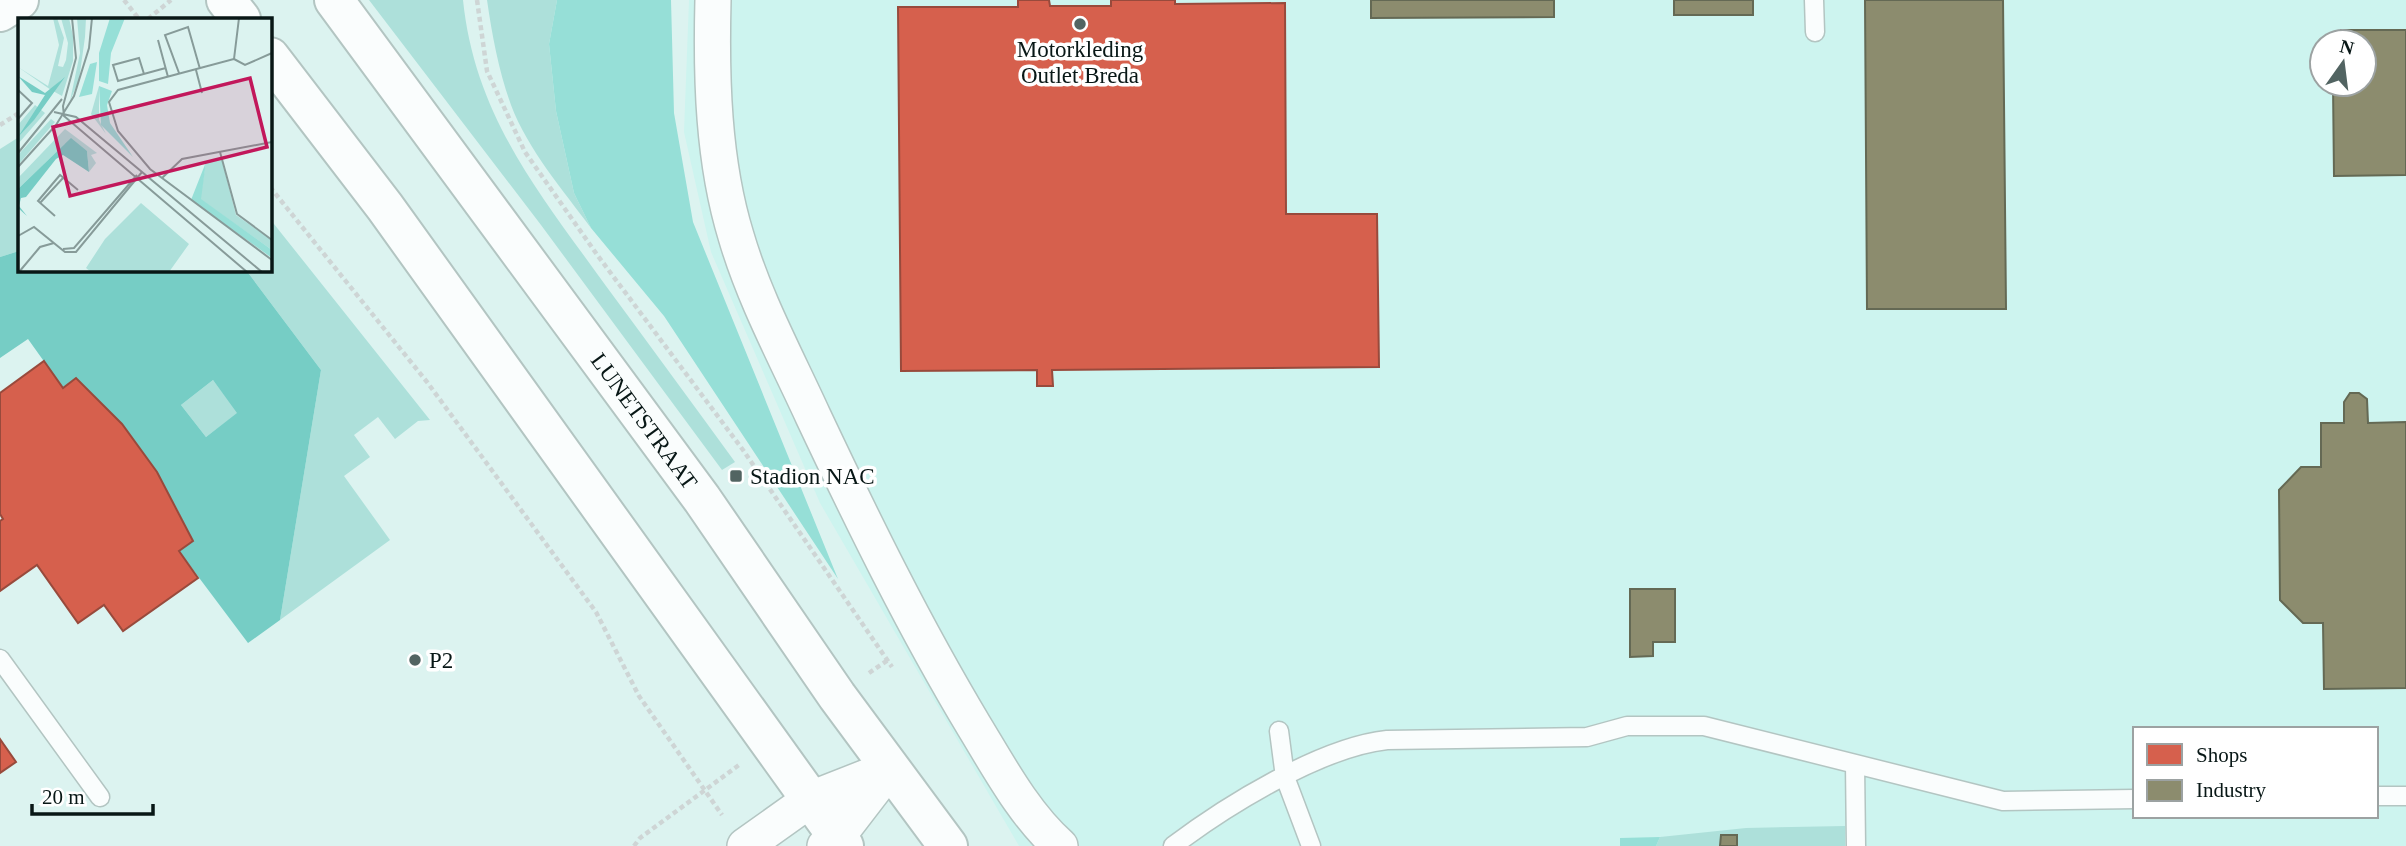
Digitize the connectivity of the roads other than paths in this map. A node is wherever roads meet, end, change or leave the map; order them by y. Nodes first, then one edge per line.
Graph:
1 (19, 0) edge
2 (226, 0) edge
3 (334, 0) edge
4 (713, 0) edge
5 (1814, 0) edge
6 (0, 12) edge
7 (240, 18) edge
8 (1815, 32) dead end
9 (271, 58) edge
10 (0, 659) edge
11 (1279, 731) dead end
12 (1855, 764) junction
13 (890, 768) junction
14 (1285, 776) junction
15 (2378, 796) edge
16 (2406, 796) edge
17 (100, 797) dead end
18 (811, 799) junction
19 (2133, 799) edge
20 (736, 833) edge
21 (835, 843) edge
22 (948, 846) edge
23 (1060, 846) edge
24 (1173, 846) edge
25 (1311, 846) edge
26 (1857, 846) edge

1 - 6 main road
2 - 7 main road
3 - 13 main road, LUNETSTRAAT
4 - 23 street
5 - 8 lane
9 - 18 main road
10 - 17 lane
11 - 14 lane
12 - 14 lane
12 - 19 lane
12 - 26 lane
13 - 18 street
13 - 21 street
13 - 22 main road, LUNETSTRAAT
14 - 24 lane
14 - 25 lane
15 - 16 lane
18 - 20 street
18 - 21 main road

